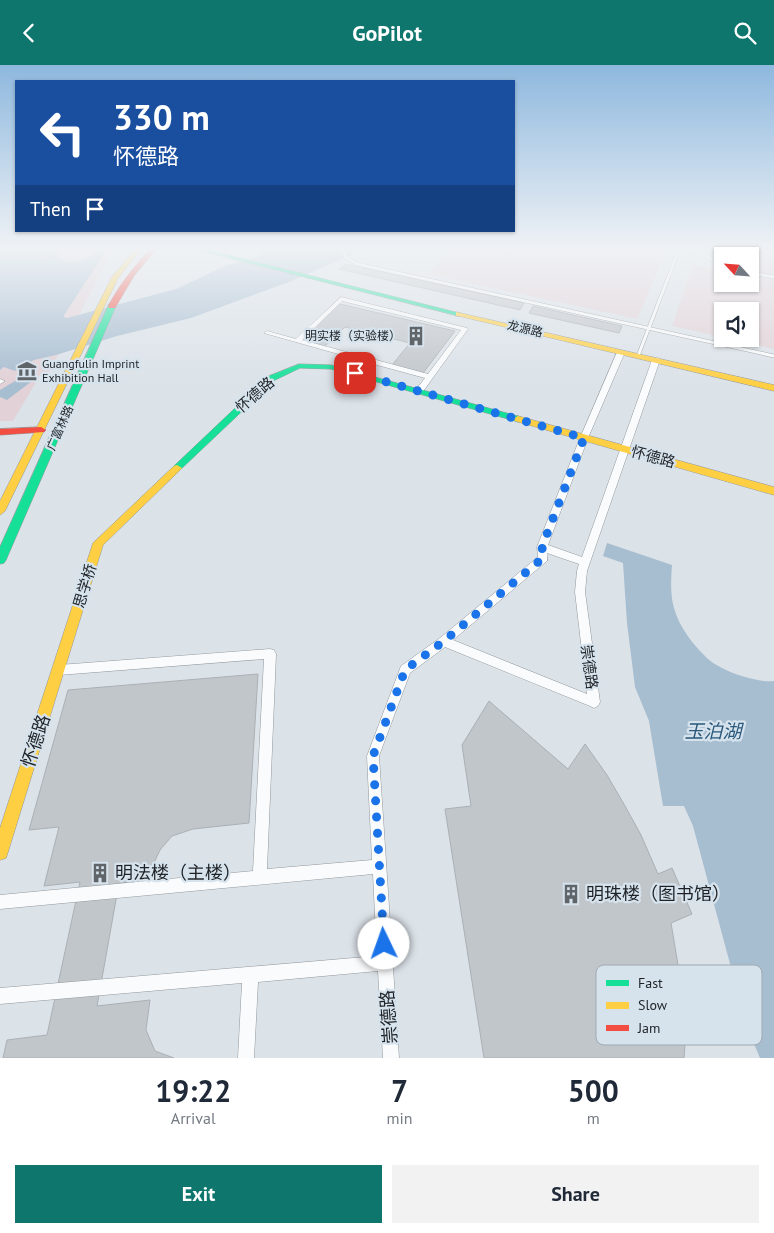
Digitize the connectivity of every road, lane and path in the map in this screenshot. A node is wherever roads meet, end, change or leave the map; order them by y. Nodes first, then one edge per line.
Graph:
1 (106, 293) edge
2 (119, 293) edge
3 (379, 293) edge
4 (490, 293) edge
5 (662, 293) edge
6 (648, 328) junction
7 (267, 333) dead end
8 (297, 341) junction
9 (621, 352) junction
10 (354, 356) junction
11 (638, 356) junction
12 (774, 356) edge
13 (656, 360) junction
14 (342, 370) junction
15 (368, 377) junction
16 (430, 377) junction
17 (360, 387) dead end
18 (774, 388) edge
19 (419, 391) junction
20 (41, 430) junction
21 (0, 432) edge
22 (584, 438) junction
23 (625, 449) junction
24 (774, 491) edge
25 (0, 511) edge
26 (98, 543) joint
27 (542, 547) junction
28 (0, 560) edge
29 (584, 562) junction
30 (72, 630) joint
31 (444, 641) junction
32 (59, 670) junction
33 (0, 851) edge
34 (380, 866) junction
35 (260, 877) junction
36 (0, 902) edge
37 (385, 963) junction
38 (250, 976) junction
39 (0, 996) edge
40 (246, 1058) edge
41 (391, 1058) edge

1 - 20 main road, 广富林路
2 - 28 main road, 广富林路
3 - 9 main road, 龙源路
4 - 6 lane
5 - 6 lane
6 - 11 lane
6 - 12 lane
7 - 8 street
8 - 10 street
8 - 16 street
9 - 11 main road, 龙源路
9 - 22 street, 崇德路
10 - 14 street
10 - 16 street
11 - 13 main road, 龙源路
13 - 18 main road, 龙源路
13 - 23 street, 崇德路
14 - 15 main road, 怀德路
14 - 26 main road, 怀德路
15 - 17 street
15 - 19 main road, 怀德路
16 - 19 street
19 - 22 main road, 怀德路
20 - 21 main road
20 - 25 main road, 广富林路
22 - 23 main road, 怀德路
22 - 27 street, 崇德路
23 - 24 main road, 怀德路
23 - 29 street, 崇德路
26 - 30 main road, 思学桥
27 - 29 street
27 - 31 street, 崇德路
29 - 31 street, 崇德路
30 - 32 main road, 怀德路
31 - 34 street, 崇德路
32 - 33 main road, 怀德路
32 - 35 street
34 - 35 street
34 - 37 street, 崇德路
35 - 36 street
37 - 38 street
37 - 41 street, 崇德路
38 - 39 street
38 - 40 street

